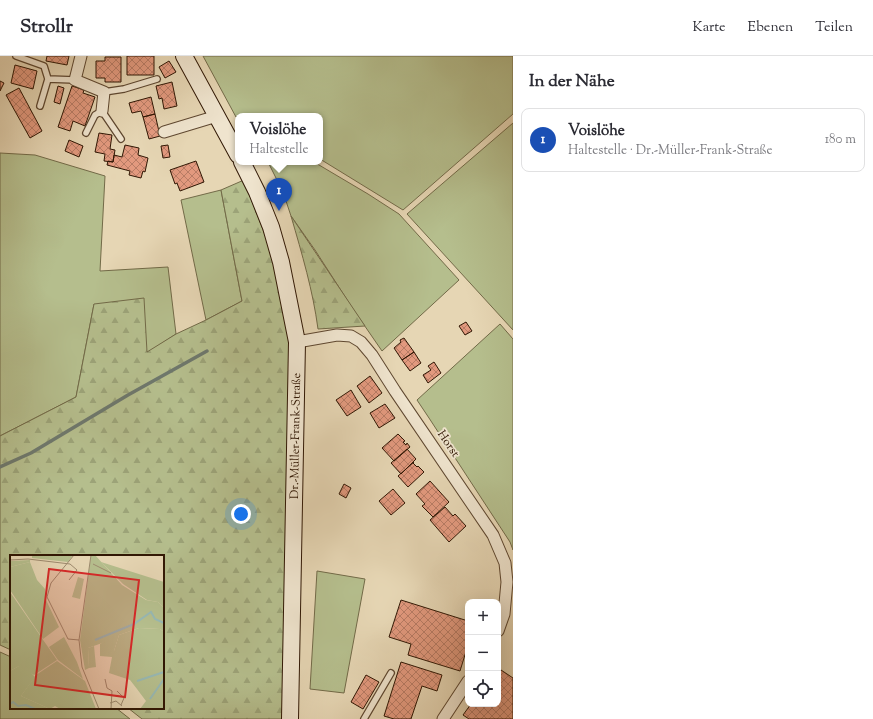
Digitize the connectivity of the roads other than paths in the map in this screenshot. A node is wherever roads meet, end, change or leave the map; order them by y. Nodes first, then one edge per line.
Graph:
1 (16, 56) edge
2 (81, 56) edge
3 (184, 56) edge
4 (48, 79) junction
5 (157, 79) dead end
6 (75, 80) junction
7 (104, 92) junction
8 (40, 106) dead end
9 (102, 111) junction
10 (218, 116) junction
11 (164, 132) dead end
12 (86, 133) dead end
13 (121, 139) dead end
14 (235, 149) edge
15 (244, 165) edge
16 (297, 342) junction
17 (501, 622) edge
18 (391, 673) dead end
19 (465, 686) edge
20 (290, 719) edge
21 (364, 719) edge
22 (443, 719) edge

1 - 4 lane
2 - 6 street
3 - 10 main road
4 - 6 lane
4 - 8 lane
5 - 7 lane
6 - 7 street
7 - 9 street
9 - 12 lane
9 - 13 lane
10 - 11 street
10 - 14 main road
15 - 16 main road, Dr.-Müller-Frank-Straße
16 - 17 street, Horst
16 - 20 main road, Dr.-Müller-Frank-Straße
18 - 21 lane
19 - 22 street

